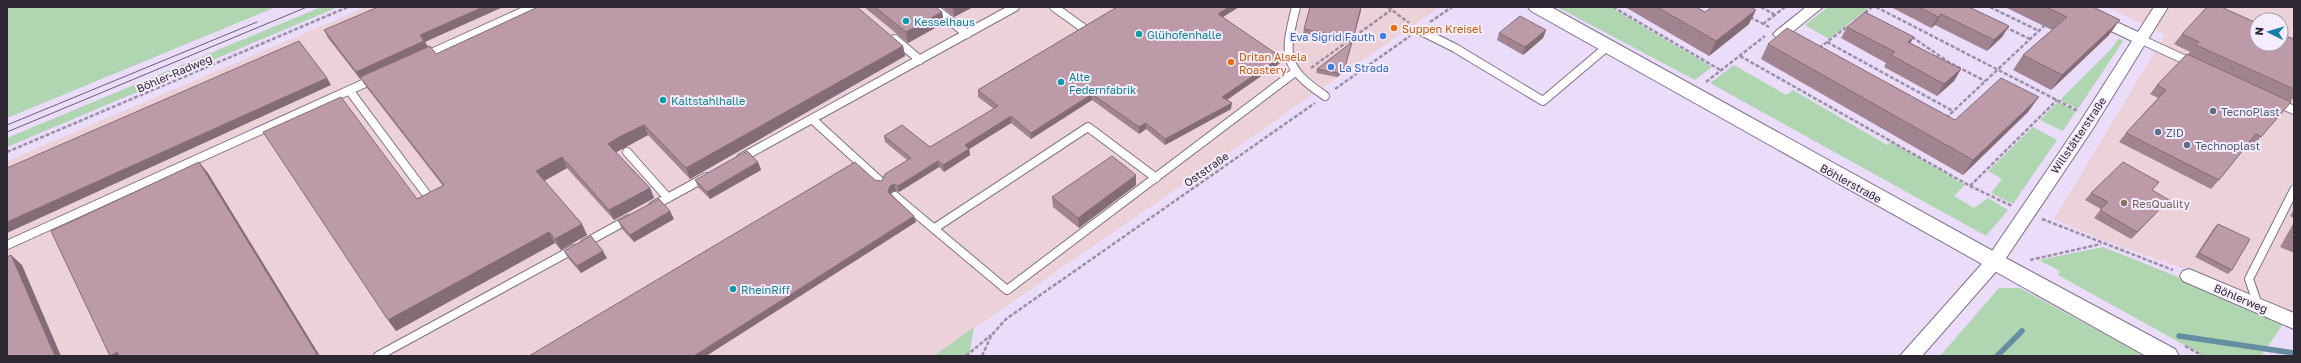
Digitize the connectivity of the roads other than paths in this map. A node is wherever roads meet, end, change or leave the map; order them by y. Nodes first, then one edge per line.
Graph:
1 (533, 7) edge
2 (933, 7) edge
3 (1015, 7) edge
4 (1054, 7) edge
5 (1296, 7) edge
6 (1537, 7) edge
7 (1816, 7) edge
8 (2072, 7) edge
9 (2161, 7) edge
10 (1082, 27) edge
11 (1419, 30) road end
12 (1777, 32) road end
13 (967, 34) junction
14 (891, 36) edge
15 (2140, 39) junction
16 (1608, 46) junction
17 (420, 58) edge
18 (920, 60) junction
19 (2203, 68) edge
20 (1295, 72) junction
21 (385, 74) edge
22 (349, 90) junction
23 (1325, 96) road end
24 (2273, 100) edge
25 (2294, 110) edge
26 (812, 119) junction
27 (627, 152) dead end
28 (730, 164) edge
29 (716, 172) edge
30 (1156, 178) junction
31 (881, 182) edge
32 (2294, 190) edge
33 (427, 194) edge
34 (895, 196) edge
35 (668, 198) junction
36 (935, 228) junction
37 (7, 245) edge
38 (1994, 262) junction
39 (2189, 276) road end
40 (2258, 305) junction
41 (2294, 321) edge
42 (378, 356) edge
43 (1910, 356) edge
44 (2167, 356) edge

1 - 17 lane
2 - 13 lane
3 - 13 lane
4 - 10 lane
5 - 20 lane
6 - 16 street, Böhlerstraße
7 - 12 street
8 - 15 street
9 - 15 street, Willstätterstraße
11 - 16 lane
13 - 18 lane
14 - 18 lane
15 - 19 lane
15 - 38 street, Willstätterstraße
16 - 38 street, Böhlerstraße
18 - 26 lane
20 - 23 lane
20 - 30 lane
21 - 22 lane
22 - 33 lane
22 - 37 lane
24 - 25 lane
26 - 28 lane
26 - 31 lane
27 - 35 lane
29 - 35 lane
30 - 36 lane
30 - 36 lane
32 - 40 lane
34 - 36 lane
35 - 42 lane
38 - 43 street, Willstätterstraße
38 - 44 street, Böhlerstraße
39 - 40 street, Böhlerweg
40 - 41 street, Böhlerweg

